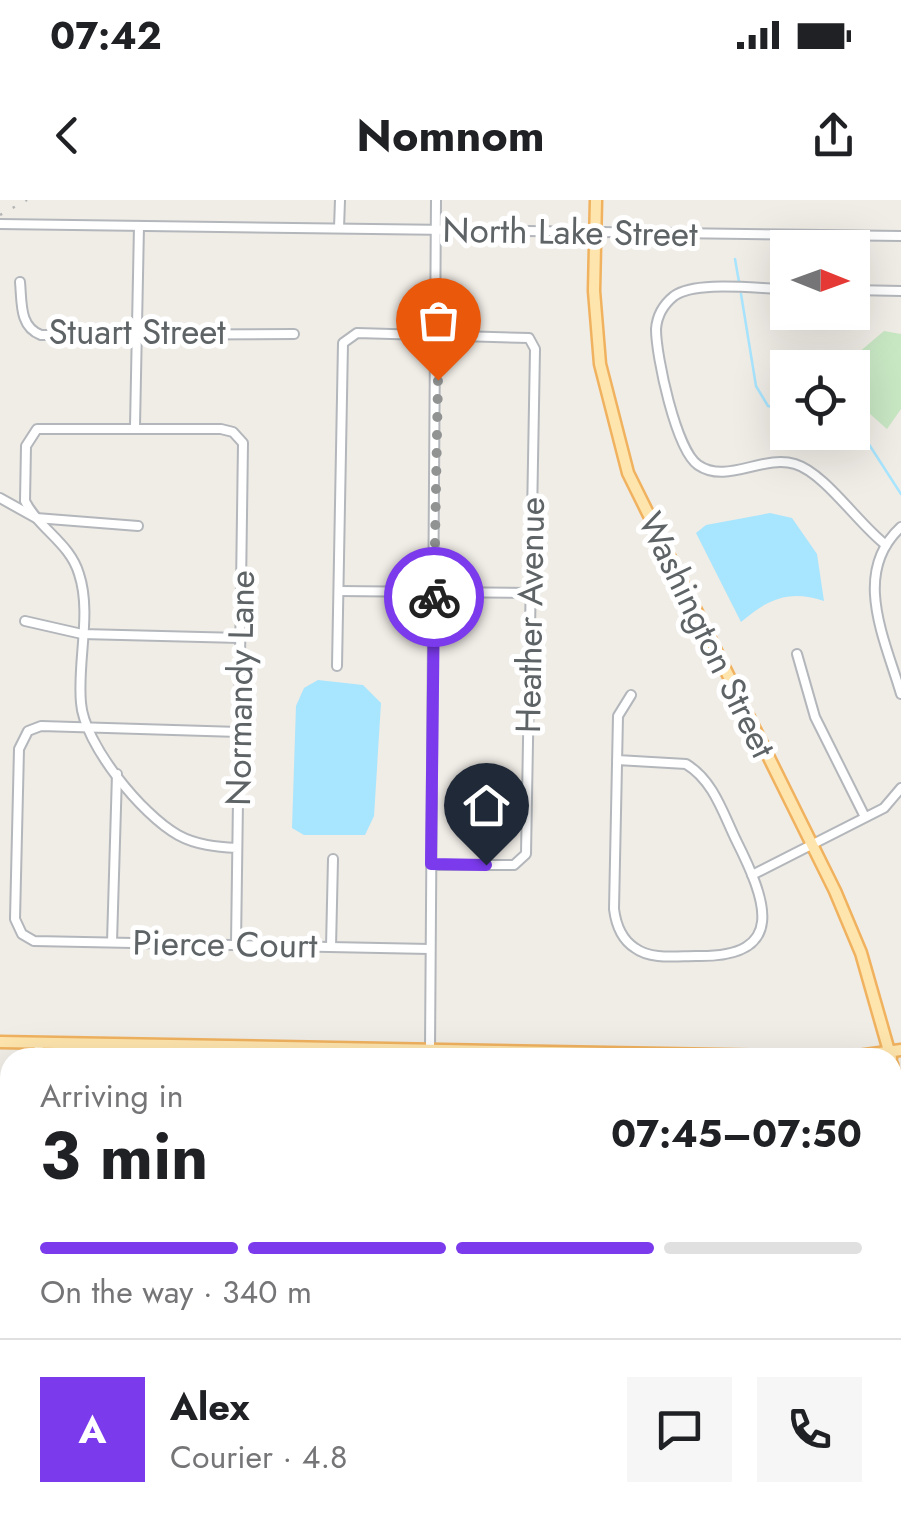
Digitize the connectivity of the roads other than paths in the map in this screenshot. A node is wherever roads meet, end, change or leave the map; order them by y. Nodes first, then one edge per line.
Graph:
1 (340, 200) edge
2 (436, 200) edge
3 (596, 200) edge
4 (0, 224) edge
5 (139, 226) junction
6 (339, 228) junction
7 (435, 230) junction
8 (596, 232) junction
9 (901, 236) edge
10 (20, 282) dead end
11 (770, 289) edge
12 (870, 290) edge
13 (901, 291) edge
14 (138, 332) junction
15 (294, 334) dead end
16 (436, 335) junction
17 (135, 426) junction
18 (0, 498) edge
19 (36, 518) junction
20 (138, 526) dead end
21 (901, 527) edge
22 (886, 545) junction
23 (339, 590) junction
24 (434, 591) junction
25 (530, 593) junction
26 (25, 621) dead end
27 (82, 634) junction
28 (242, 638) junction
29 (797, 654) dead end
30 (337, 666) dead end
31 (901, 694) edge
32 (630, 695) dead end
33 (88, 730) junction
34 (239, 732) junction
35 (617, 760) junction
36 (116, 774) junction
37 (901, 788) edge
38 (866, 818) junction
39 (811, 844) junction
40 (237, 848) junction
41 (333, 859) dead end
42 (431, 864) junction
43 (752, 875) junction
44 (112, 942) junction
45 (236, 944) junction
46 (331, 947) junction
47 (430, 949) junction
48 (0, 1042) edge
49 (38, 1043) junction
50 (38, 1048) edge
51 (142, 1048) edge
52 (430, 1048) edge
53 (891, 1048) edge

1 - 6 street
2 - 7 street
3 - 8 main road, Washington Street
4 - 5 street, North Lake Street
5 - 6 street, North Lake Street
5 - 14 street
6 - 7 street, North Lake Street
7 - 8 street, North Lake Street
7 - 16 street
8 - 9 street, North Lake Street
8 - 39 main road, Washington Street
10 - 14 street, Stuart Street
11 - 22 street
12 - 13 street
14 - 15 street, Stuart Street
14 - 17 street
16 - 23 street
16 - 24 street
16 - 25 street, Heather Avenue
17 - 19 street
17 - 28 street, Normandy Lane
18 - 19 street
19 - 20 street
19 - 27 street
21 - 22 street
22 - 31 street
23 - 24 street
23 - 30 street
24 - 25 street
24 - 42 street
25 - 42 street, Heather Avenue
26 - 27 street
27 - 28 street
27 - 33 street
28 - 34 street, Normandy Lane
29 - 38 street
32 - 35 street
33 - 34 street
33 - 36 street
33 - 44 street, Pierce Court
34 - 40 street, Normandy Lane
35 - 43 street
35 - 43 street
36 - 40 street
36 - 44 street
37 - 38 street
38 - 39 street
39 - 43 street
39 - 53 main road, Washington Street
40 - 45 street, Normandy Lane
41 - 46 street
42 - 47 street
44 - 45 street, Pierce Court
45 - 46 street, Pierce Court
46 - 47 street, Pierce Court
47 - 52 street
48 - 49 main road
49 - 50 street
49 - 51 main road

